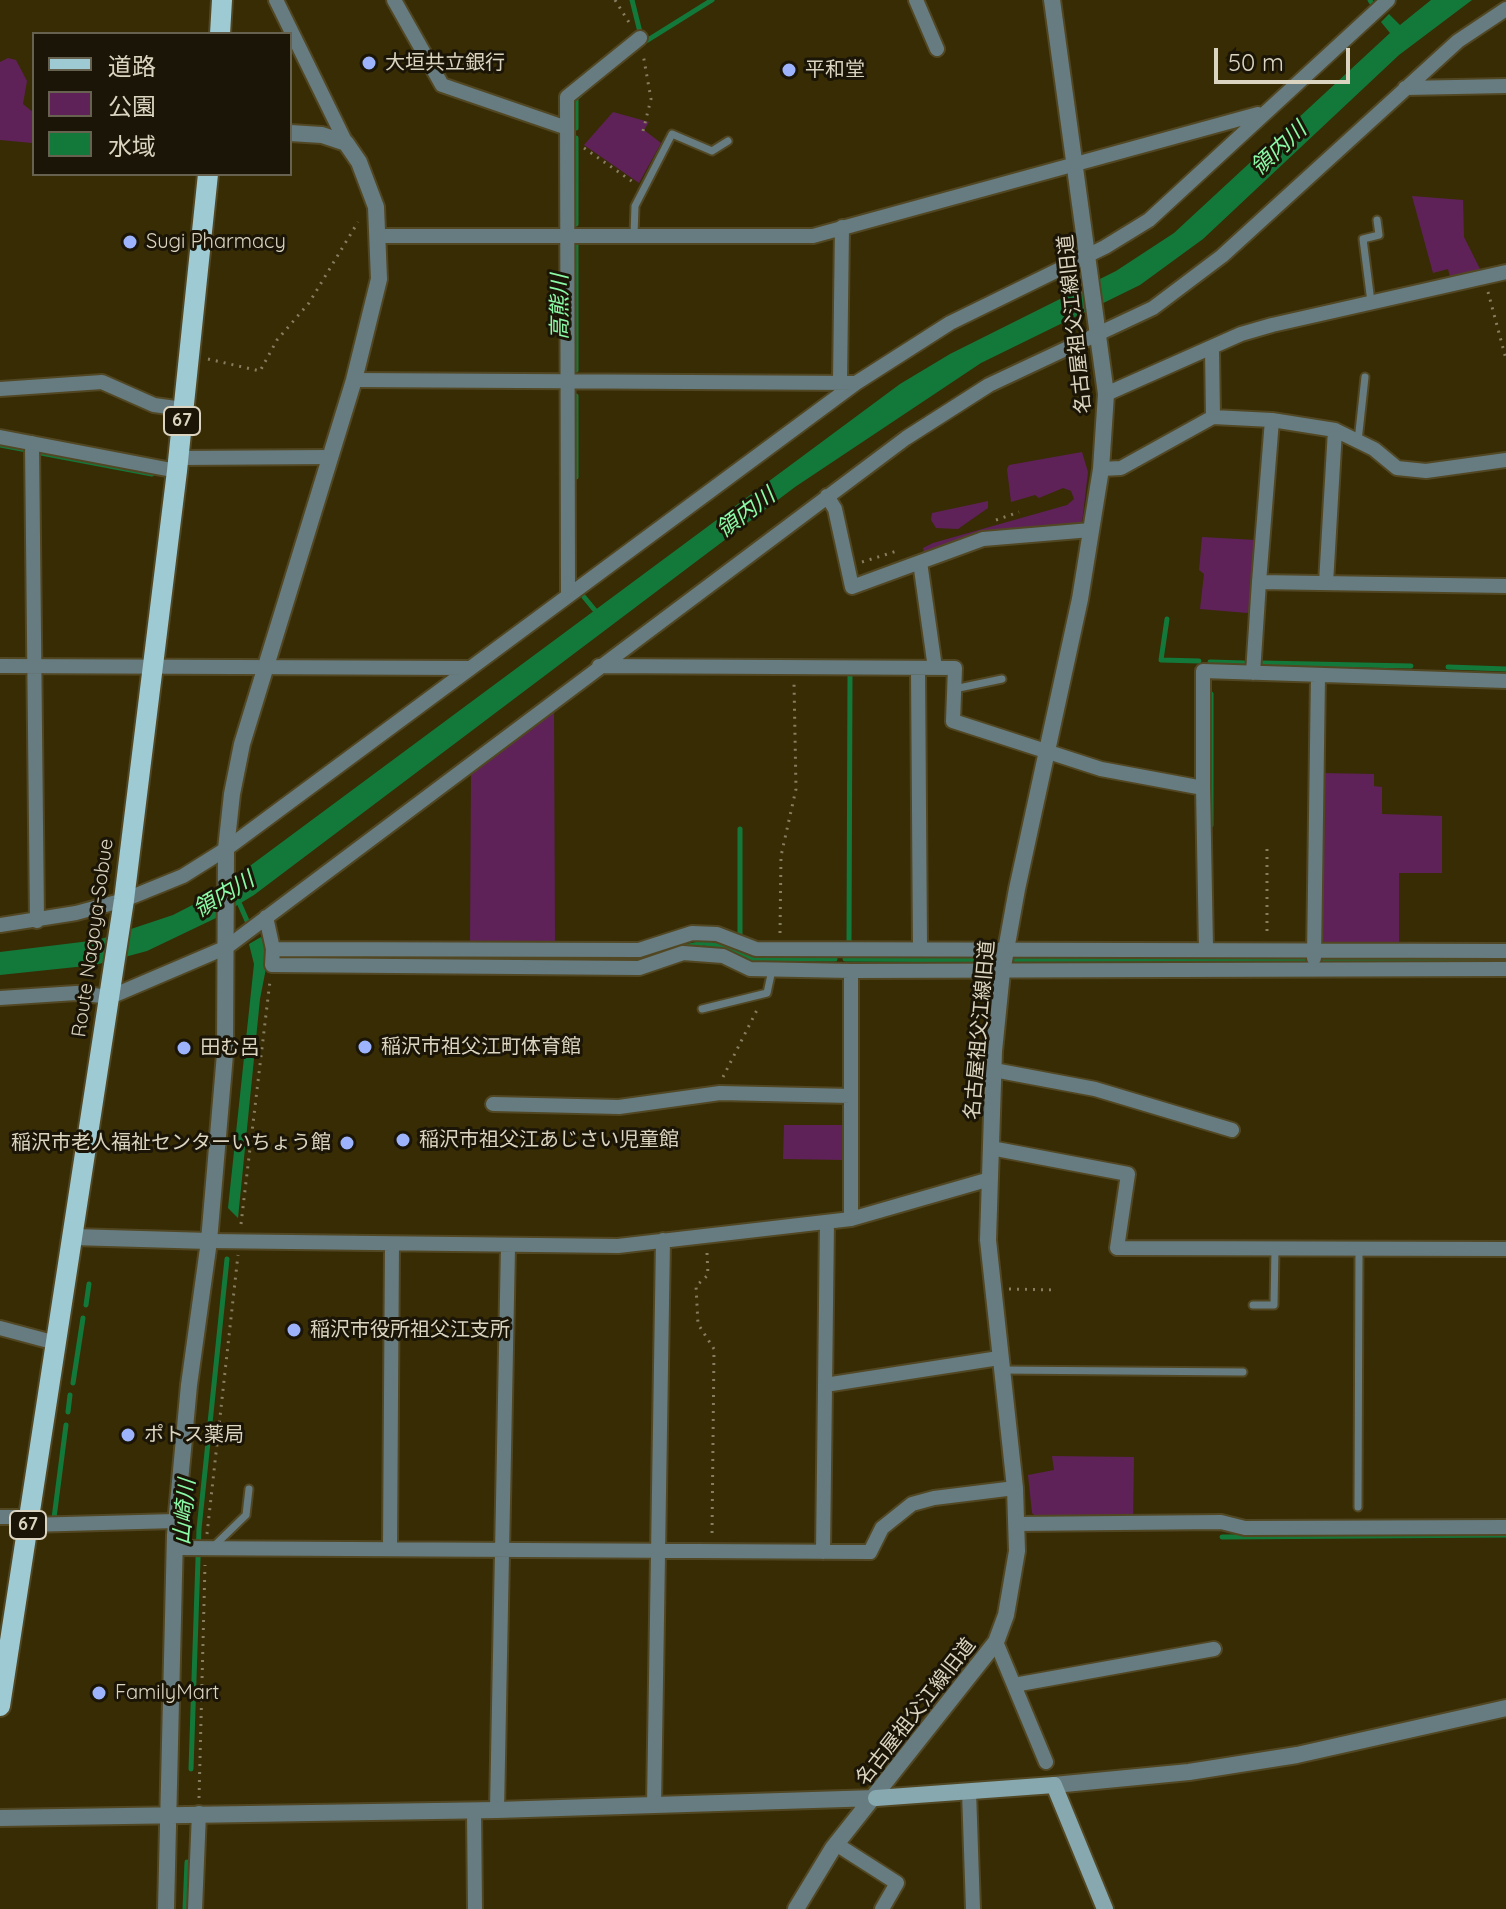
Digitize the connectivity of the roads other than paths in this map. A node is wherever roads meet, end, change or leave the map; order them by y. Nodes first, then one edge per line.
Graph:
1 (222, 0) edge
2 (276, 0) edge
3 (394, 0) edge
4 (916, 0) edge
5 (1052, 0) edge
6 (1388, 0) edge
7 (1506, 9) edge
8 (220, 32) edge
9 (292, 32) edge
10 (292, 33) edge
11 (638, 39) road end
12 (937, 49) dead end
13 (1506, 86) edge
14 (1405, 88) junction
15 (1263, 113) junction
16 (567, 128) junction
17 (292, 133) edge
18 (728, 141) dead end
19 (346, 143) junction
20 (1075, 163) junction
21 (208, 176) edge
22 (1377, 220) dead end
23 (842, 227) junction
24 (567, 234) junction
25 (634, 235) junction
26 (379, 236) junction
27 (1089, 255) junction
28 (1506, 272) edge
29 (1371, 304) junction
30 (1100, 329) junction
31 (1212, 349) junction
32 (1365, 377) dead end
33 (354, 380) junction
34 (567, 381) junction
35 (840, 382) junction
36 (856, 383) junction
37 (0, 389) edge
38 (1106, 394) junction
39 (183, 409) junction
40 (1213, 417) junction
41 (1272, 420) junction
42 (1335, 430) junction
43 (0, 437) edge
44 (1358, 441) junction
45 (32, 443) junction
46 (329, 457) junction
47 (1506, 460) edge
48 (178, 464) junction
49 (1101, 469) junction
50 (827, 496) junction
51 (1091, 530) junction
52 (920, 562) junction
53 (1259, 582) junction
54 (1326, 583) junction
55 (1506, 586) edge
56 (568, 595) junction
57 (0, 666) edge
58 (35, 666) junction
59 (266, 666) junction
60 (599, 666) junction
61 (154, 667) junction
62 (469, 668) junction
63 (918, 668) junction
64 (935, 668) junction
65 (1253, 673) junction
66 (1318, 675) junction
67 (1002, 679) dead end
68 (1506, 681) edge
69 (954, 689) junction
70 (1049, 753) junction
71 (1203, 788) junction
72 (226, 854) junction
73 (124, 904) junction
74 (266, 917) junction
75 (37, 921) junction
76 (0, 925) edge
77 (227, 941) junction
78 (920, 948) junction
79 (1006, 948) junction
80 (273, 949) junction
81 (1206, 949) junction
82 (1315, 950) junction
83 (1506, 951) edge
84 (1314, 968) junction
85 (1506, 969) edge
86 (772, 970) junction
87 (851, 971) junction
88 (1002, 972) junction
89 (111, 990) junction
90 (0, 998) edge
91 (702, 1009) dead end
92 (994, 1070) junction
93 (851, 1096) junction
94 (493, 1104) dead end
95 (1232, 1130) dead end
96 (991, 1148) junction
97 (990, 1179) junction
98 (851, 1219) junction
99 (827, 1222) junction
100 (73, 1237) junction
101 (663, 1240) junction
102 (209, 1241) junction
103 (392, 1244) junction
104 (508, 1246) junction
105 (1275, 1249) junction
106 (1359, 1249) junction
107 (1506, 1249) edge
108 (1253, 1305) dead end
109 (0, 1328) edge
110 (56, 1343) junction
111 (1000, 1364) junction
112 (1243, 1372) dead end
113 (825, 1385) junction
114 (1015, 1488) junction
115 (249, 1489) dead end
116 (1358, 1507) dead end
117 (0, 1517) edge
118 (29, 1521) junction
119 (176, 1521) junction
120 (1016, 1524) junction
121 (1506, 1527) edge
122 (196, 1548) junction
123 (390, 1549) junction
124 (503, 1550) junction
125 (658, 1551) junction
126 (823, 1552) junction
127 (996, 1642) junction
128 (1214, 1649) dead end
129 (1014, 1685) junction
130 (0, 1706) edge
131 (1506, 1708) edge
132 (1046, 1762) dead end
133 (1054, 1785) junction
134 (969, 1791) junction
135 (876, 1798) junction
136 (654, 1805) junction
137 (474, 1810) junction
138 (497, 1810) junction
139 (199, 1813) junction
140 (170, 1814) junction
141 (0, 1818) edge
142 (836, 1844) junction
143 (166, 1909) edge
144 (195, 1909) edge
145 (475, 1909) edge
146 (796, 1909) edge
147 (882, 1909) edge
148 (973, 1909) edge
149 (1105, 1909) edge

1 - 8 main road
2 - 9 street
3 - 16 street
4 - 12 street
5 - 20 street, 名古屋祖父江線旧道
6 - 15 street
7 - 14 street
10 - 19 street
11 - 16 street
13 - 14 street
14 - 30 street
15 - 20 street
15 - 27 street
16 - 24 street
17 - 19 street
18 - 25 lane
19 - 26 street
20 - 23 street
20 - 27 street, 名古屋祖父江線旧道
21 - 39 main road, Route Nagoya-Sobue / 67
22 - 29 lane
23 - 25 street
23 - 35 street
24 - 25 street
24 - 26 street
24 - 34 street
26 - 33 street
27 - 30 street, 名古屋祖父江線旧道
27 - 36 street
28 - 29 street
29 - 31 street
30 - 38 street, 名古屋祖父江線旧道
30 - 50 street
31 - 38 street
31 - 40 street
32 - 44 lane
33 - 34 street
33 - 46 street
34 - 35 street
34 - 56 street
35 - 36 street
36 - 56 street
37 - 39 street
38 - 49 street, 名古屋祖父江線旧道
39 - 48 main road, Route Nagoya-Sobue / 67
40 - 41 street
40 - 49 street
41 - 42 street
41 - 53 street
42 - 44 street
42 - 54 street
43 - 45 street
44 - 47 street
45 - 48 street
45 - 58 street
46 - 48 street
46 - 59 street
48 - 61 main road, Route Nagoya-Sobue / 67
49 - 51 street, 名古屋祖父江線旧道
50 - 52 street
50 - 60 street
51 - 52 street
51 - 70 street, 名古屋祖父江線旧道
52 - 64 street
53 - 54 street
53 - 65 street
54 - 55 street
56 - 62 street
57 - 58 street
58 - 61 street
58 - 75 street
59 - 61 street
59 - 62 street
59 - 72 street
60 - 63 street
60 - 74 street
61 - 73 main road, Route Nagoya-Sobue / 67
62 - 72 street
63 - 64 street
63 - 78 street
64 - 69 street
65 - 66 street
65 - 71 street
66 - 68 street
66 - 82 street
67 - 69 lane
69 - 70 street
70 - 71 street
70 - 79 street, 名古屋祖父江線旧道
71 - 81 street
72 - 73 street
72 - 77 street
73 - 75 street
73 - 89 main road, Route Nagoya-Sobue / 67
74 - 77 street
74 - 80 street
75 - 76 street
77 - 89 street
77 - 102 street
78 - 79 street
78 - 80 street
79 - 81 street
79 - 88 street, 名古屋祖父江線旧道
80 - 86 street
81 - 82 street
82 - 83 street
82 - 84 street
84 - 85 street
84 - 88 street
86 - 87 street
86 - 91 lane
87 - 88 street
87 - 93 street
88 - 92 street, 名古屋祖父江線旧道
89 - 90 street
89 - 100 main road, Route Nagoya-Sobue / 67
92 - 95 street
92 - 96 street, 名古屋祖父江線旧道
93 - 94 street
93 - 98 street
96 - 97 street, 名古屋祖父江線旧道
96 - 105 street
97 - 98 street
97 - 111 street, 名古屋祖父江線旧道
98 - 99 street
99 - 101 street
99 - 113 street
100 - 102 street
100 - 110 main road, Route Nagoya-Sobue / 67
101 - 104 street
101 - 125 street
102 - 103 street
102 - 119 street
103 - 104 street
103 - 123 street
104 - 124 street
105 - 106 street
105 - 108 lane
106 - 107 street
106 - 116 lane
109 - 110 street
110 - 118 main road, Route Nagoya-Sobue / 67
111 - 112 lane
111 - 113 street
111 - 114 street, 名古屋祖父江線旧道
113 - 126 street
114 - 120 street, 名古屋祖父江線旧道
114 - 126 street
115 - 122 lane
117 - 118 street
118 - 119 street
118 - 130 main road, Route Nagoya-Sobue / 67
119 - 122 street
120 - 121 street
120 - 127 street, 名古屋祖父江線旧道
122 - 123 street
122 - 140 street
123 - 124 street
124 - 125 street
124 - 138 street
125 - 126 street
125 - 136 street
127 - 129 street
127 - 135 street, 名古屋祖父江線旧道
128 - 129 street
129 - 132 street
131 - 133 street
133 - 134 main road
133 - 149 main road
134 - 135 main road
134 - 148 street
135 - 136 street
135 - 142 street, 名古屋祖父江線旧道
136 - 138 street
137 - 138 street
137 - 139 street
137 - 145 street
139 - 140 street
139 - 144 street
140 - 141 street
140 - 143 street
142 - 146 street, 名古屋祖父江線旧道
142 - 147 street

